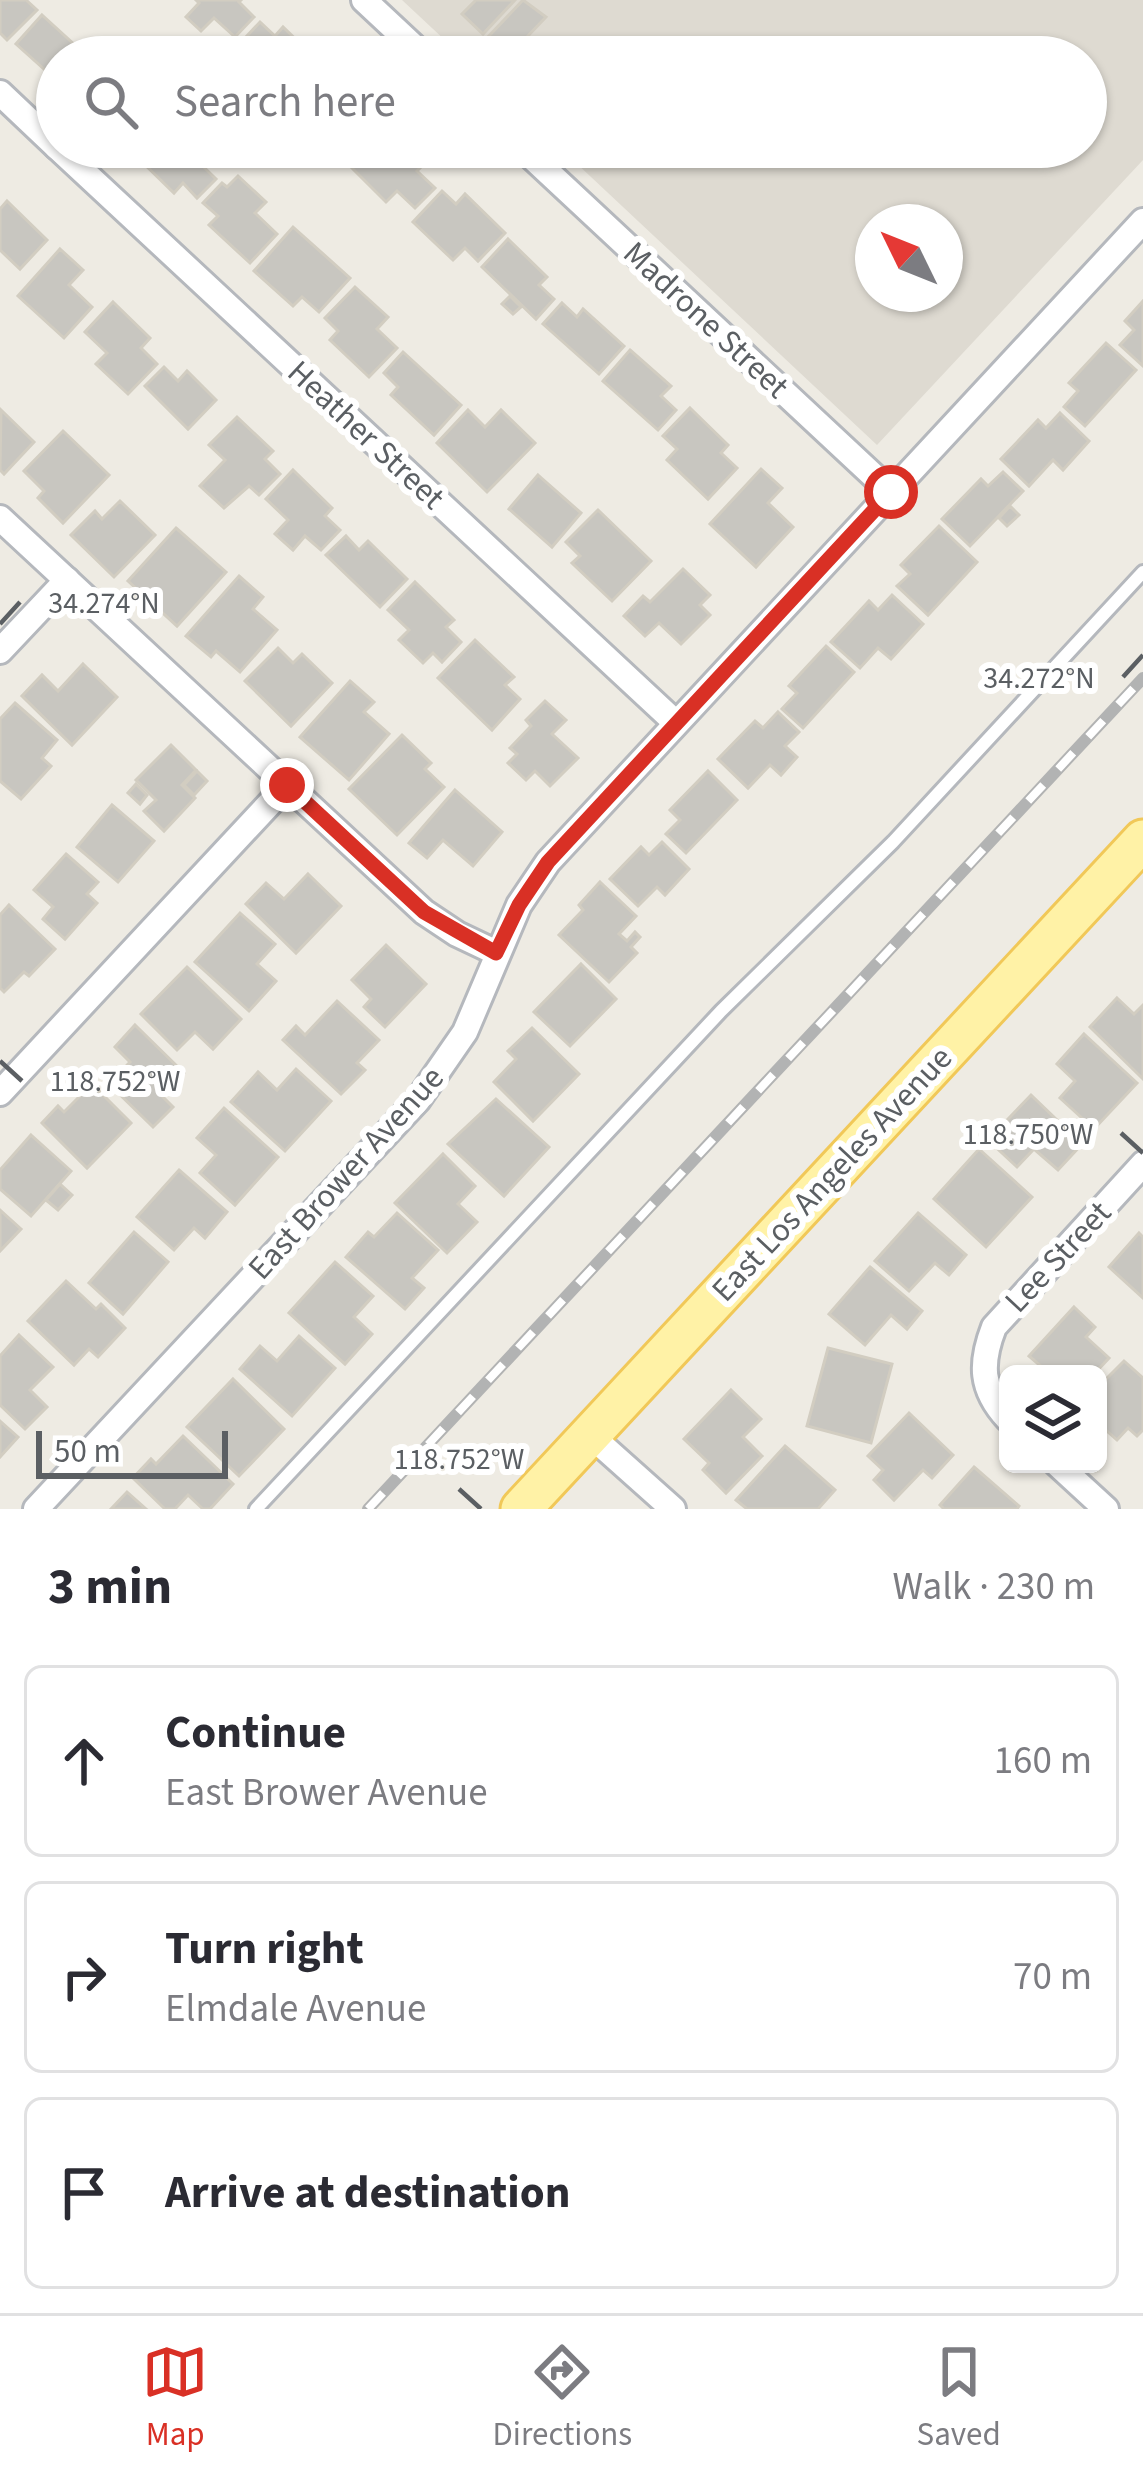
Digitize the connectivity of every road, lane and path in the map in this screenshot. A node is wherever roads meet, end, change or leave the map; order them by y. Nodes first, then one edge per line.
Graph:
1 (364, 0) edge
2 (403, 36) edge
3 (0, 93) edge
4 (36, 127) edge
5 (80, 168) edge
6 (544, 168) edge
7 (1143, 220) edge
8 (891, 492) junction
9 (0, 518) edge
10 (1143, 572) edge
11 (67, 580) junction
12 (0, 651) edge
13 (676, 723) junction
14 (287, 785) junction
15 (1143, 840) edge
16 (496, 953) junction
17 (0, 1094) edge
18 (1143, 1164) edge
19 (999, 1407) edge
20 (590, 1434) junction
21 (1067, 1473) edge
22 (36, 1509) edge
23 (256, 1509) edge
24 (520, 1509) edge
25 (673, 1509) edge
26 (1106, 1509) edge

1 - 2 street
3 - 4 street, Heather Street
5 - 13 street, Heather Street
6 - 8 street, Madrone Street
7 - 8 street, East Brower Avenue
8 - 13 street, East Brower Avenue
9 - 11 street
10 - 23 lane
11 - 12 street
11 - 14 street
13 - 16 street, East Brower Avenue
14 - 16 street
14 - 17 street
15 - 20 main road, East Los Angeles Avenue
16 - 22 street, East Brower Avenue
18 - 19 street, Lee Street
20 - 24 main road, East Los Angeles Avenue
20 - 25 street
21 - 26 street

